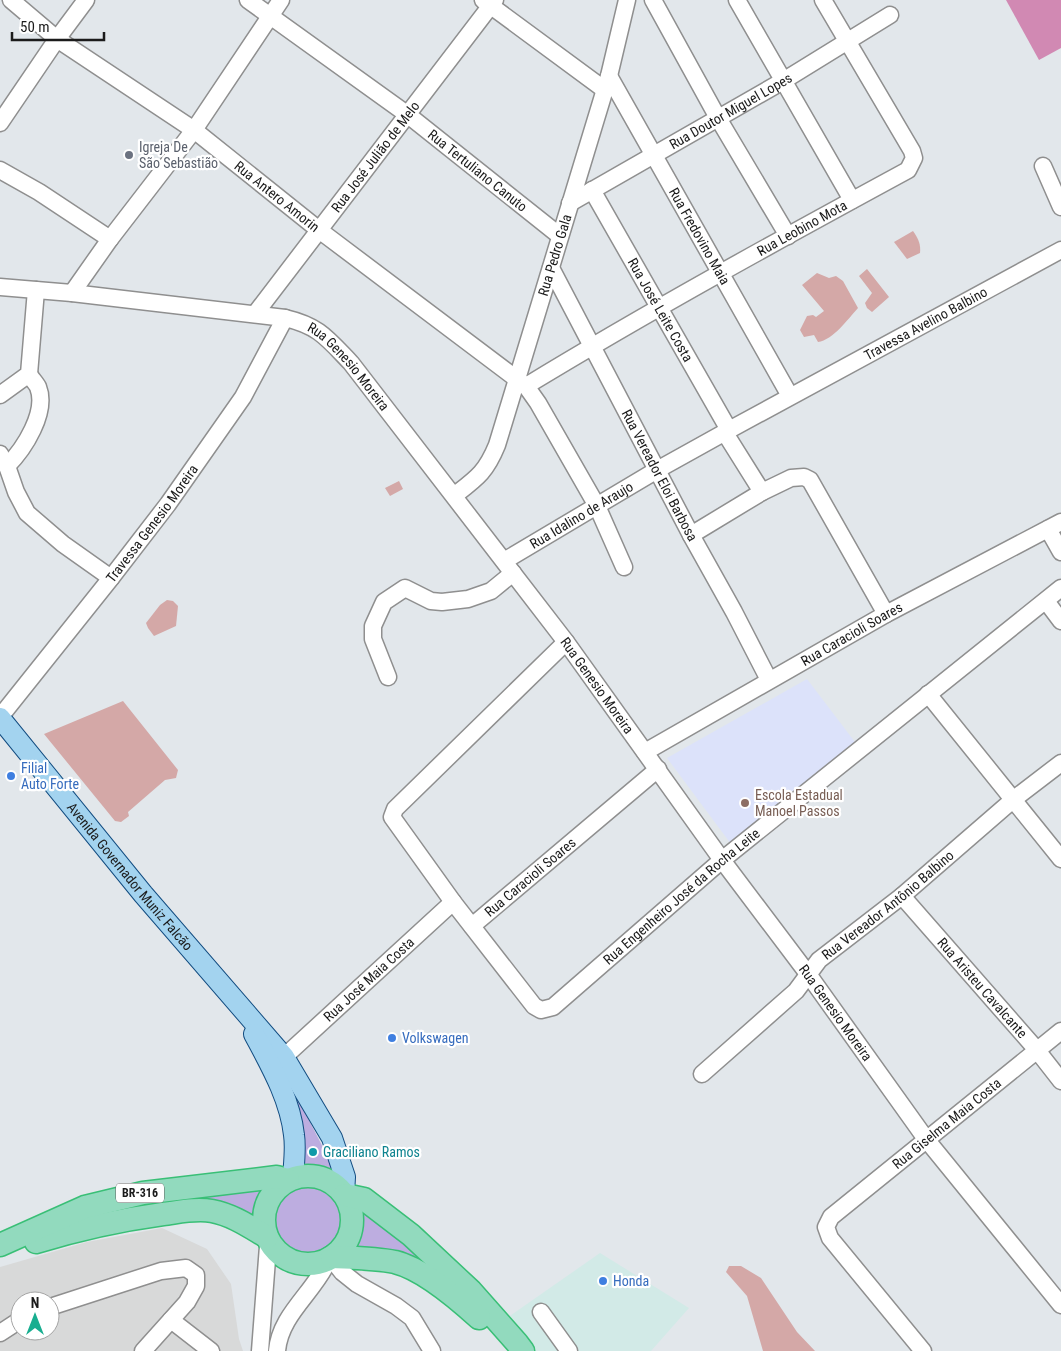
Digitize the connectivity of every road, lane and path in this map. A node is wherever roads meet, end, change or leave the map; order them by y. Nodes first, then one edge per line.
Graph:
1 (11, 0) edge
2 (86, 0) edge
3 (248, 0) edge
4 (281, 0) edge
5 (627, 0) edge
6 (653, 0) edge
7 (737, 0) edge
8 (823, 0) edge
9 (490, 2) edge
10 (890, 15) dead end
11 (271, 16) junction
12 (57, 39) junction
13 (848, 41) junction
14 (783, 80) junction
15 (607, 83) junction
16 (408, 115) junction
17 (718, 118) junction
18 (0, 123) edge
19 (194, 130) junction
20 (654, 153) junction
21 (1043, 166) dead end
22 (0, 170) edge
23 (592, 190) junction
24 (852, 200) junction
25 (570, 203) junction
26 (1061, 207) edge
27 (319, 230) junction
28 (560, 236) junction
29 (788, 236) junction
30 (110, 240) junction
31 (1061, 250) edge
32 (551, 268) junction
33 (721, 273) junction
34 (0, 286) edge
35 (36, 290) junction
36 (72, 293) junction
37 (659, 309) junction
38 (255, 314) junction
39 (285, 318) junction
40 (593, 346) junction
41 (29, 374) junction
42 (522, 382) junction
43 (0, 395) edge
44 (790, 396) junction
45 (727, 431) junction
46 (4, 460) edge
47 (657, 470) junction
48 (762, 492) junction
49 (455, 495) junction
50 (597, 506) junction
51 (1055, 525) edge
52 (691, 535) junction
53 (1061, 552) edge
54 (508, 567) junction
55 (624, 567) dead end
56 (111, 578) junction
57 (1061, 588) edge
58 (1046, 601) junction
59 (886, 614) junction
60 (1061, 621) edge
61 (566, 642) junction
62 (388, 677) dead end
63 (769, 680) junction
64 (928, 694) junction
65 (0, 717) edge
66 (645, 752) junction
67 (1061, 763) edge
68 (658, 769) junction
69 (1014, 798) junction
70 (1061, 859) edge
71 (722, 860) junction
72 (902, 896) junction
73 (452, 902) junction
74 (472, 926) junction
75 (808, 974) junction
76 (242, 1010) junction
77 (1061, 1031) edge
78 (1036, 1049) junction
79 (284, 1057) junction
80 (702, 1074) dead end
81 (1061, 1081) edge
82 (926, 1139) junction
83 (290, 1178) junction
84 (344, 1194) junction
85 (268, 1240) junction
86 (0, 1245) edge
87 (0, 1255) edge
88 (331, 1258) junction
89 (60, 1304) edge
90 (1061, 1305) edge
91 (541, 1312) dead end
92 (170, 1320) junction
93 (144, 1351) edge
94 (211, 1351) edge
95 (260, 1351) edge
96 (277, 1351) edge
97 (432, 1351) edge
98 (515, 1351) edge
99 (523, 1351) edge
100 (568, 1351) edge
101 (923, 1351) edge

1 - 12 street, Rua Antero Amorin
2 - 12 street
3 - 11 street, Rua Tertuliano Canuto
4 - 11 street
5 - 15 street, Rua Pedro Gala
6 - 17 street
7 - 14 street
8 - 13 street, Rua Leobino Mota
9 - 15 street
9 - 16 street, Rua José Julião de Melo
10 - 13 street, Rua Doutor Miguel Lopes
11 - 16 street, Rua Tertuliano Canuto
11 - 19 street
12 - 18 street
12 - 19 street, Rua Antero Amorin
13 - 14 street, Rua Doutor Miguel Lopes
13 - 24 street, Rua Leobino Mota
14 - 17 street, Rua Doutor Miguel Lopes
14 - 24 street
15 - 20 street, Rua Fredovino Maia
15 - 25 street, Rua Pedro Gala
16 - 27 street, Rua José Julião de Melo
16 - 28 street, Rua Tertuliano Canuto
17 - 20 street, Rua Doutor Miguel Lopes
17 - 29 street
19 - 27 street, Rua Antero Amorin
19 - 30 street
20 - 23 street, Rua Doutor Miguel Lopes
20 - 33 street, Rua Fredovino Maia
21 - 26 street
22 - 30 street
23 - 25 street, Rua Doutor Miguel Lopes
23 - 37 street, Rua José Leite Costa
24 - 29 street, Rua Leobino Mota
25 - 28 street, Rua Pedro Gala
27 - 38 street, Rua José Julião de Melo
27 - 42 street, Rua Antero Amorin
28 - 32 street, Rua Pedro Gala
29 - 33 street, Rua Leobino Mota
30 - 36 street
31 - 44 street, Travessa Avelino Balbino
32 - 40 street, Rua Vereador Eloi Barbosa
32 - 42 street, Rua Pedro Gala
33 - 37 street, Rua Leobino Mota
33 - 44 street, Rua Fredovino Maia
34 - 35 street, Rua Genesio Moreira
35 - 36 street, Rua Genesio Moreira
35 - 41 street
36 - 38 street, Rua Genesio Moreira
37 - 40 street, Rua Leobino Mota
37 - 45 street, Rua José Leite Costa
38 - 39 street, Rua Genesio Moreira
39 - 49 street, Rua Genesio Moreira
39 - 56 street, Travessa Genesio Moreira
40 - 42 street, Rua Leobino Mota
40 - 47 street, Rua Vereador Eloi Barbosa
41 - 43 street
41 - 46 street
42 - 49 street, Rua Pedro Gala
42 - 50 street, Rua Antero Amorin
44 - 45 street, Rua Idalino de Araujo
45 - 47 street, Rua Idalino de Araujo
45 - 48 street, Rua José Leite Costa
46 - 56 street
47 - 50 street, Rua Idalino de Araujo
47 - 52 street, Rua Vereador Eloi Barbosa
48 - 52 street
48 - 59 street
49 - 54 street, Rua Genesio Moreira
50 - 54 street, Rua Idalino de Araujo
50 - 55 street, Rua Antero Amorin
51 - 53 street
51 - 59 street, Rua Caracioli Soares
52 - 63 street, Rua Vereador Eloi Barbosa
54 - 61 street, Rua Genesio Moreira
54 - 62 street, Rua Idalino de Araujo
56 - 65 street, Travessa Genesio Moreira
57 - 58 street, Rua Engenheiro José da Rocha Leite
58 - 60 street
58 - 64 street, Rua Engenheiro José da Rocha Leite
59 - 63 street, Rua Caracioli Soares
61 - 66 street, Rua Genesio Moreira
61 - 73 street
63 - 66 street, Rua Caracioli Soares
64 - 69 street
64 - 71 street, Rua Engenheiro José da Rocha Leite
65 - 76 main road, Avenida Governador Muniz Falcão
66 - 68 street, Rua Genesio Moreira
67 - 69 street, Rua Vereador Antônio Balbino
68 - 71 street, Rua Genesio Moreira
68 - 74 street, Rua Caracioli Soares
69 - 70 street
69 - 72 street, Rua Vereador Antônio Balbino
71 - 74 street, Rua Engenheiro José da Rocha Leite
71 - 75 street, Rua Genesio Moreira
72 - 75 street, Rua Vereador Antônio Balbino
72 - 78 street, Rua Aristeu Cavalcante
73 - 74 street
73 - 79 street, Rua José Maia Costa
75 - 80 street, Rua Vereador Antônio Balbino
75 - 82 street, Rua Genesio Moreira
76 - 79 main road, Avenida Governador Muniz Falcão
76 - 83 main road, Avenida Governador Muniz Falcão
77 - 78 street, Rua Giselma Maia Costa
78 - 81 street, Rua Aristeu Cavalcante
78 - 82 street, Rua Giselma Maia Costa
79 - 84 main road, Avenida Governador Muniz Falcão
82 - 90 street, Rua Genesio Moreira
82 - 101 street, Rua Giselma Maia Costa
83 - 84 highway, BR-316
83 - 85 highway
83 - 86 highway, BR-316
84 - 88 highway
84 - 99 highway, BR-316
85 - 87 highway, BR-316
85 - 88 highway, BR-316
85 - 95 street
88 - 96 street
88 - 97 street
88 - 98 highway, BR-316
89 - 92 street
91 - 100 street
92 - 93 street
92 - 94 street

